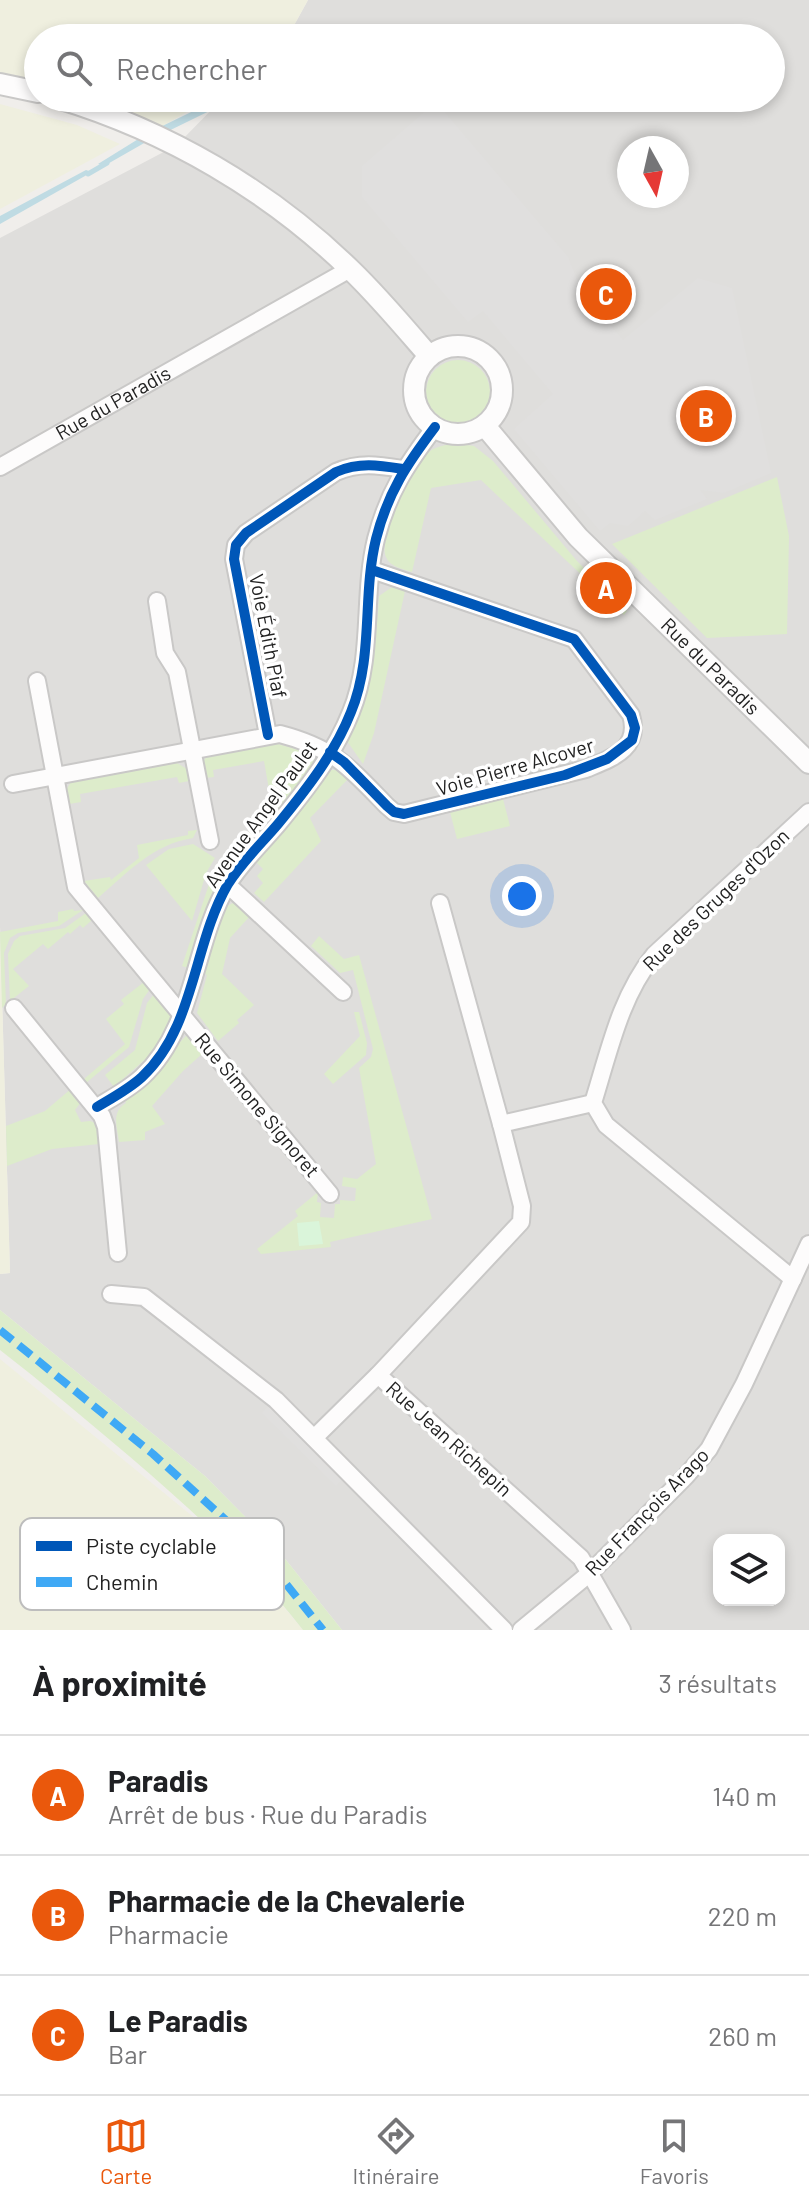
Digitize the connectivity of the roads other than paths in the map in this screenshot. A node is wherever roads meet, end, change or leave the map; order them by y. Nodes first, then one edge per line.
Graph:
1 (0, 84) edge
2 (24, 89) edge
3 (95, 112) edge
4 (350, 269) junction
5 (429, 356) junction
6 (485, 426) junction
7 (435, 427) junction
8 (0, 467) edge
9 (403, 469) junction
10 (372, 570) junction
11 (157, 601) dead end
12 (37, 681) dead end
13 (268, 735) junction
14 (193, 750) junction
15 (330, 752) junction
16 (809, 763) edge
17 (55, 776) junction
18 (13, 784) dead end
19 (809, 812) edge
20 (210, 841) dead end
21 (228, 885) junction
22 (440, 903) dead end
23 (343, 992) dead end
24 (14, 1008) dead end
25 (181, 1015) junction
26 (593, 1103) junction
27 (97, 1107) junction
28 (501, 1124) junction
29 (330, 1194) dead end
30 (809, 1244) edge
31 (118, 1253) dead end
32 (793, 1279) junction
33 (111, 1294) dead end
34 (378, 1375) junction
35 (314, 1438) junction
36 (590, 1573) junction
37 (504, 1630) edge
38 (521, 1630) edge
39 (622, 1630) edge

1 - 2 street
3 - 4 street
4 - 5 street
4 - 8 street, Rue du Paradis
5 - 6 street
5 - 7 street
6 - 7 street
6 - 16 street, Rue du Paradis
7 - 9 street, Avenue Angel Paulet
9 - 10 street, Avenue Angel Paulet
9 - 13 street, Voie Édith Piaf
10 - 15 street, Avenue Angel Paulet
10 - 15 street, Voie Pierre Alcover
11 - 14 street
12 - 17 street, Rue Simone Signoret
13 - 14 street
13 - 15 street
14 - 17 street
14 - 20 street
15 - 21 street, Avenue Angel Paulet
17 - 18 street
17 - 25 street, Rue Simone Signoret
19 - 26 street, Rue des Gruges d'Ozon
21 - 23 street
21 - 25 street, Avenue Angel Paulet
22 - 28 street, Rue Jean Richepin
24 - 27 street
25 - 27 street, Avenue Angel Paulet
25 - 29 street, Rue Simone Signoret
26 - 28 street
26 - 32 street
27 - 31 street
28 - 34 street, Rue Jean Richepin
30 - 32 street, Rue François Arago
32 - 36 street, Rue François Arago
33 - 35 street
34 - 35 street
34 - 36 street, Rue Jean Richepin
35 - 37 street
36 - 38 street, Rue François Arago
36 - 39 street, Rue Jean Richepin

